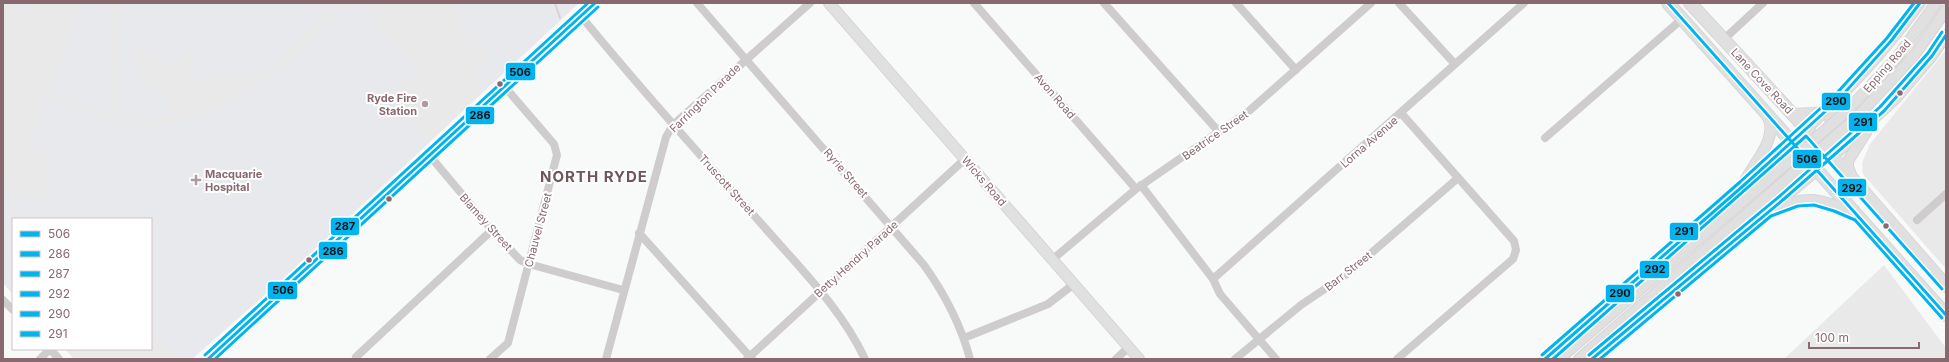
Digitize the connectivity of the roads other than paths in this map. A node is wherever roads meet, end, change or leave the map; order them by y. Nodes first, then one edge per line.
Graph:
1 (595, 3) edge
2 (697, 3) edge
3 (810, 3) edge
4 (829, 3) edge
5 (974, 3) edge
6 (1104, 3) edge
7 (1236, 3) edge
8 (1371, 3) edge
9 (1399, 3) edge
10 (1524, 3) edge
11 (1668, 3) edge
12 (1690, 3) edge
13 (1763, 3) edge
14 (1920, 3) edge
15 (1936, 3) edge
16 (1946, 10) edge
17 (581, 16) junction
18 (1682, 19) junction
19 (1946, 35) edge
20 (1723, 40) junction
21 (746, 59) junction
22 (1454, 63) junction
23 (1296, 70) junction
24 (505, 86) junction
25 (1839, 99) junction
26 (1826, 111) junction
27 (1401, 113) junction
28 (1792, 114) junction
29 (1768, 117) junction
30 (1875, 118) junction
31 (673, 126) junction
32 (1806, 129) junction
33 (1861, 131) junction
34 (1220, 132) junction
35 (1545, 138) dead end
36 (1792, 142) junction
37 (430, 156) junction
38 (1832, 156) junction
39 (965, 159) junction
40 (1765, 166) junction
41 (1817, 170) junction
42 (1458, 178) junction
43 (1857, 184) junction
44 (1743, 186) junction
45 (1138, 187) junction
46 (1946, 194) edge
47 (1784, 199) junction
48 (1768, 212) junction
49 (1858, 216) junction
50 (1917, 220) dead end
51 (892, 226) junction
52 (492, 230) junction
53 (639, 234) junction
54 (1053, 259) junction
55 (529, 264) junction
56 (1213, 279) junction
57 (1074, 284) junction
58 (1946, 286) edge
59 (623, 290) junction
60 (820, 291) junction
61 (3, 300) edge
62 (12, 309) edge
63 (1946, 315) edge
64 (964, 338) junction
65 (1258, 339) junction
66 (1129, 347) junction
67 (49, 350) edge
68 (51, 350) edge
69 (356, 357) dead end
70 (750, 358) edge
71 (40, 359) edge
72 (59, 359) edge
73 (208, 359) edge
74 (490, 359) edge
75 (606, 359) edge
76 (866, 359) edge
77 (970, 359) edge
78 (1116, 359) edge
79 (1139, 359) edge
80 (1235, 359) edge
81 (1276, 359) edge
82 (1397, 359) edge
83 (1545, 359) edge
84 (1559, 359) edge
85 (1579, 359) edge
86 (1592, 359) edge

1 - 17 street
2 - 21 street, Ryrie Street
3 - 21 street, Farrington Parade
4 - 39 main road, Wicks Road
5 - 45 street, Avon Road
6 - 34 street
7 - 23 street
8 - 23 street, Beatrice Street
9 - 22 street
10 - 22 street, Lorna Avenue
11 - 18 highway, Lane Cove Road
12 - 20 highway, Lane Cove Road
13 - 20 street
14 - 25 main road
15 - 84 main road, Epping Road, bridge
16 - 85 main road, Epping Road, bridge
17 - 24 street
17 - 31 street, Truscott Street
18 - 29 highway, Lane Cove Road
18 - 35 street
19 - 30 main road
20 - 28 highway, Lane Cove Road
21 - 31 street, Farrington Parade
21 - 51 street, Ryrie Street
22 - 27 street, Lorna Avenue
23 - 34 street, Beatrice Street
24 - 37 street
24 - 55 street, Chauvel Street
25 - 26 main road
25 - 33 main road
26 - 28 main road
26 - 32 main road
27 - 42 street
27 - 56 street, Lorna Avenue
28 - 32 highway, Lane Cove Road
29 - 36 highway, Lane Cove Road
29 - 44 main road
30 - 33 main road
30 - 43 main road
31 - 53 street, Farrington Parade
31 - 60 street, Truscott Street
32 - 36 highway
32 - 38 highway, Lane Cove Road
33 - 38 main road
34 - 45 street, Beatrice Street
36 - 40 main road
36 - 41 highway, Lane Cove Road
37 - 52 street, Blamey Street
37 - 73 street
38 - 41 highway
38 - 43 highway, Lane Cove Road
39 - 51 street, Betty Hendry Parade
39 - 54 main road, Wicks Road
40 - 44 main road
40 - 47 main road
41 - 47 main road
41 - 49 highway, Lane Cove Road
42 - 65 street, Barr Street
42 - 82 street
43 - 58 highway, Lane Cove Road
44 - 83 main road
45 - 54 street, Beatrice Street
45 - 56 street, Avon Road
46 - 50 street
47 - 48 main road
48 - 49 main road
48 - 86 main road
49 - 63 highway, Lane Cove Road
51 - 60 street, Betty Hendry Parade
51 - 64 street, Ryrie Street
52 - 55 street, Blamey Street
52 - 69 street
53 - 59 street, Farrington Parade
53 - 70 street
54 - 57 main road, Wicks Road
55 - 59 street, Blamey Street
55 - 74 street, Chauvel Street
56 - 65 street, Avon Road
57 - 64 street
57 - 66 main road, Wicks Road
59 - 75 street, Farrington Parade
60 - 70 street, Betty Hendry Parade
60 - 76 street, Truscott Street
61 - 62 street
64 - 77 street, Ryrie Street
65 - 80 street, Barr Street
65 - 81 street, Avon Road
66 - 78 street
66 - 79 main road, Wicks Road
67 - 71 street
68 - 72 street

